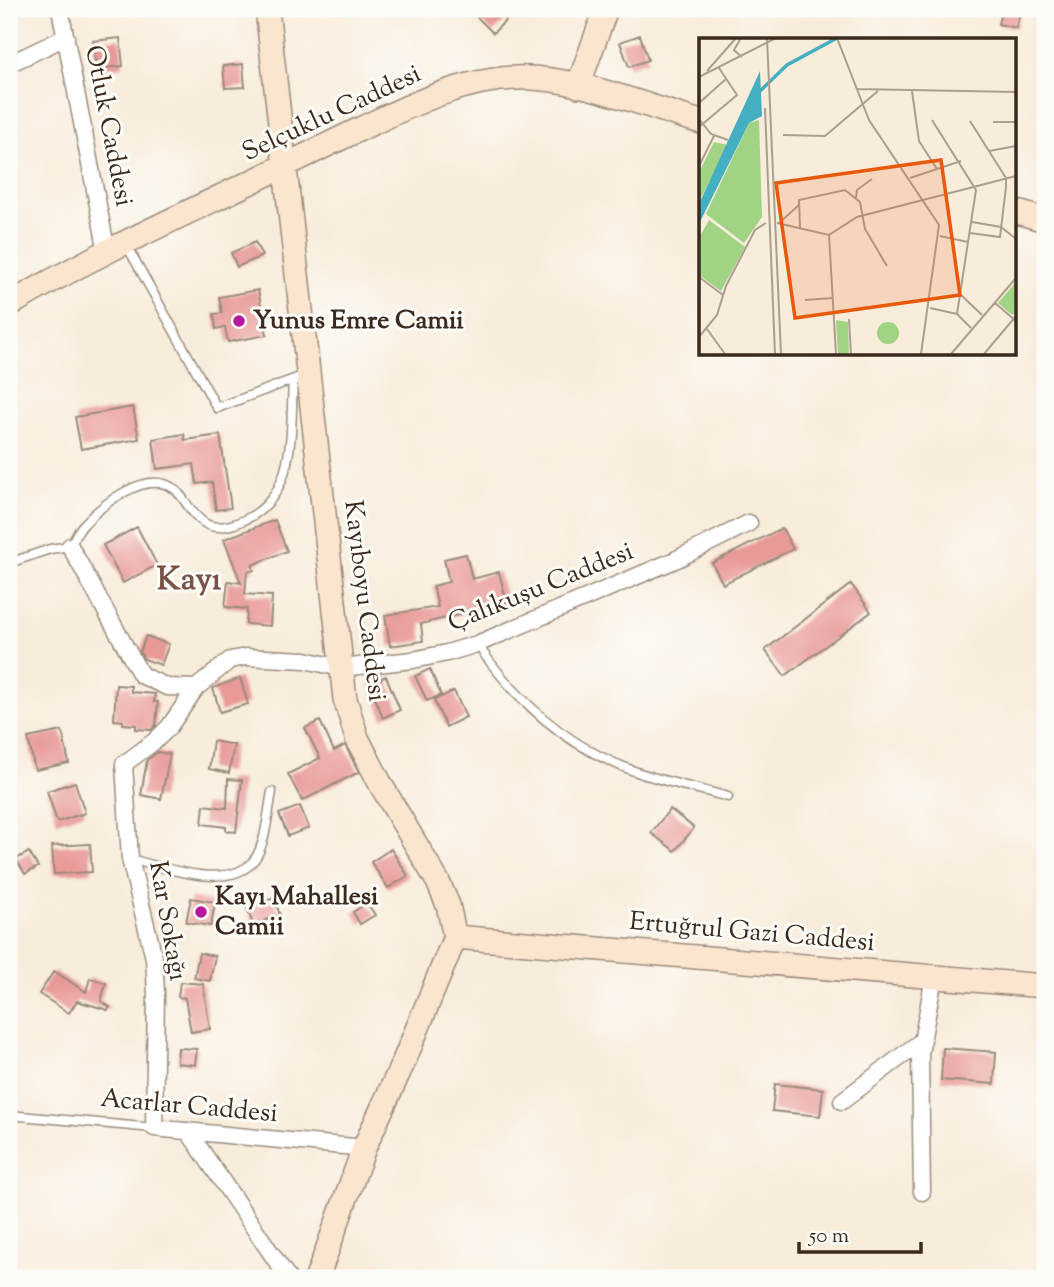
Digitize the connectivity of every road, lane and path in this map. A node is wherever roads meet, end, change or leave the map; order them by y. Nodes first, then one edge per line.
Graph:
1 (60, 9) edge
2 (267, 9) edge
3 (606, 9) edge
4 (66, 37) junction
5 (9, 64) edge
6 (578, 86) junction
7 (699, 121) edge
8 (286, 165) junction
9 (1016, 212) edge
10 (1045, 220) edge
11 (116, 248) junction
12 (9, 305) edge
13 (301, 377) junction
14 (749, 523) dead end
15 (70, 547) junction
16 (9, 563) edge
17 (477, 644) junction
18 (341, 668) junction
19 (196, 688) junction
20 (124, 764) joint
21 (272, 792) dead end
22 (728, 797) dead end
23 (130, 859) junction
24 (455, 937) junction
25 (934, 976) junction
26 (1045, 986) edge
27 (923, 1040) junction
28 (842, 1101) dead end
29 (9, 1115) edge
30 (153, 1128) junction
31 (188, 1132) junction
32 (364, 1148) junction
33 (922, 1192) dead end
34 (288, 1278) edge
35 (317, 1278) edge

1 - 4 street, Otluk Caddesi
2 - 8 street, Kayıboyu Caddesi
3 - 6 street
4 - 5 street
4 - 11 street, Otluk Caddesi
6 - 7 street, Selçuklu Caddesi
6 - 8 street, Selçuklu Caddesi
8 - 11 street, Selçuklu Caddesi
8 - 13 street, Kayıboyu Caddesi
9 - 10 street
11 - 12 street, Selçuklu Caddesi
11 - 13 lane
13 - 15 lane
13 - 18 street, Kayıboyu Caddesi
14 - 17 street, Çalıkuşu Caddesi
15 - 16 lane
15 - 19 street
17 - 18 street, Çalıkuşu Caddesi
17 - 22 lane
18 - 19 street, Çalıkuşu Caddesi
18 - 24 street, Kayıboyu Caddesi
19 - 20 street, Çalıkuşu Caddesi
20 - 23 street, Kar Sokağı
21 - 23 lane
23 - 30 street, Kar Sokağı
24 - 25 street, Ertuğrul Gazi Caddesi
24 - 32 street
25 - 26 street, Ertuğrul Gazi Caddesi
25 - 27 street
27 - 28 street
27 - 33 street
29 - 30 lane, Acarlar Caddesi
30 - 31 street, Acarlar Caddesi
31 - 32 street, Acarlar Caddesi
31 - 34 street
32 - 35 street

